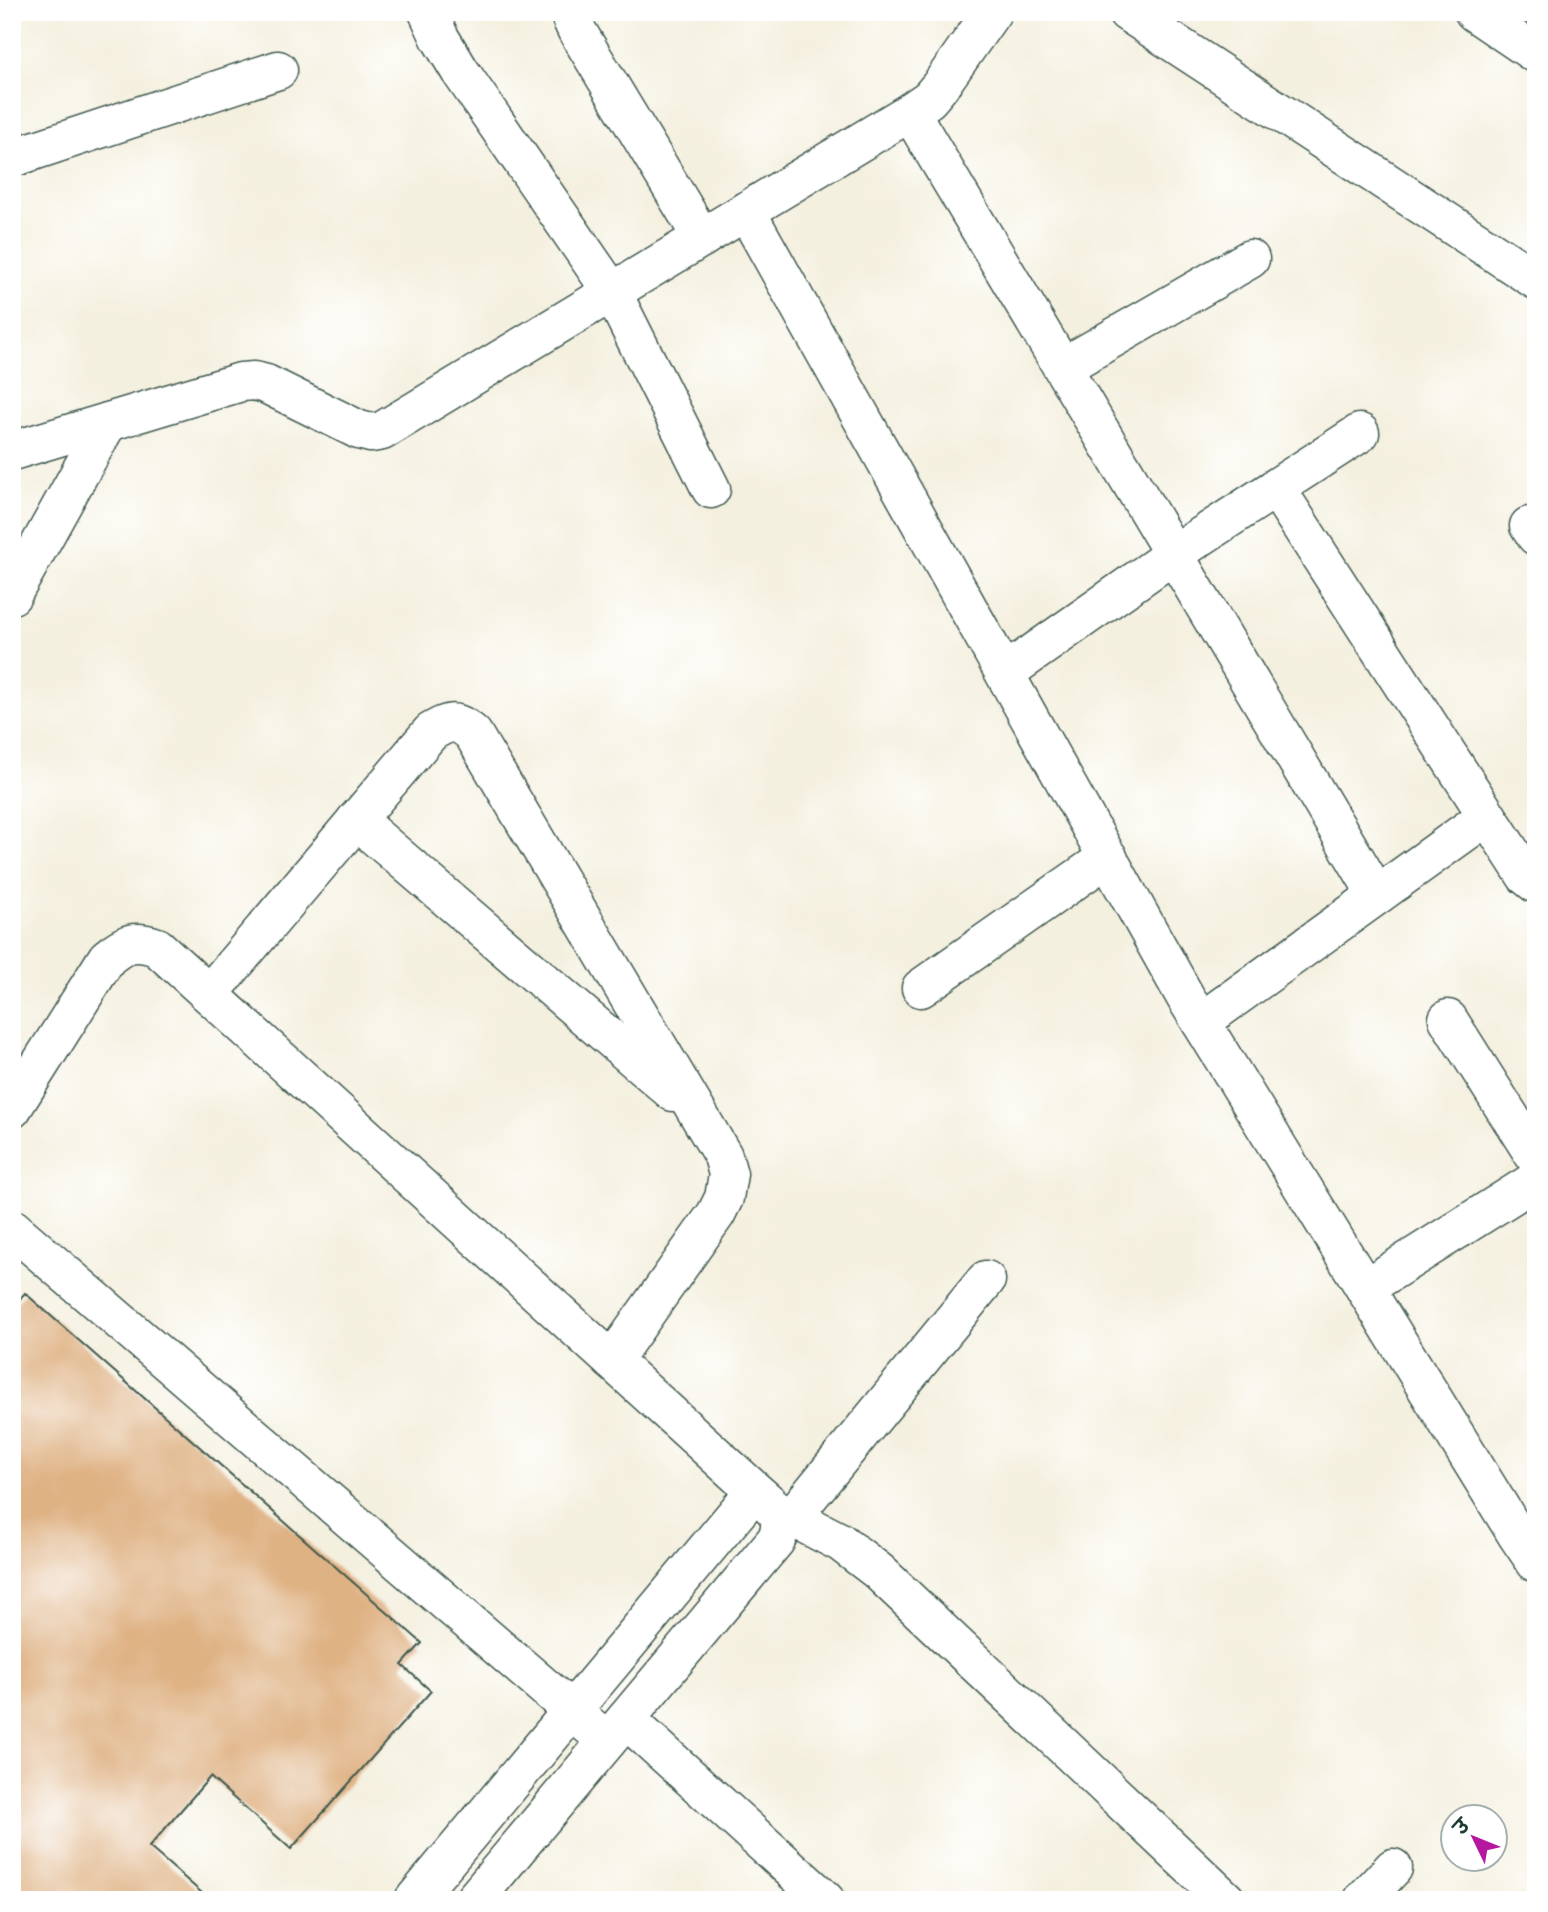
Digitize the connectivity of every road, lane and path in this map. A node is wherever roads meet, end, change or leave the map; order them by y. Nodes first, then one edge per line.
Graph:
1 (428, 12) edge
2 (571, 12) edge
3 (992, 12) edge
4 (1127, 12) edge
5 (1474, 12) edge
6 (1536, 54) edge
7 (278, 70) dead end
8 (910, 112) junction
9 (12, 159) edge
10 (746, 211) junction
11 (702, 238) junction
12 (1250, 259) dead end
13 (1536, 280) edge
14 (612, 292) junction
15 (1063, 367) junction
16 (108, 422) junction
17 (1360, 433) dead end
18 (12, 451) edge
19 (1276, 488) junction
20 (711, 489) dead end
21 (1174, 554) junction
22 (12, 595) edge
23 (1004, 673) junction
24 (1487, 816) junction
25 (356, 820) junction
26 (1108, 857) junction
27 (1536, 884) edge
28 (1377, 895) junction
29 (921, 988) dead end
30 (209, 994) junction
31 (1448, 1019) dead end
32 (1201, 1022) junction
33 (12, 1109) edge
34 (697, 1112) junction
35 (1536, 1158) edge
36 (1536, 1180) edge
37 (12, 1228) edge
38 (986, 1280) dead end
39 (1365, 1289) junction
40 (612, 1362) junction
41 (773, 1505) junction
42 (1530, 1540) edge
43 (572, 1710) junction
44 (617, 1730) junction
45 (1393, 1868) dead end
46 (414, 1900) edge
47 (474, 1900) edge
48 (825, 1900) edge
49 (1226, 1900) edge
50 (1363, 1900) edge

1 - 14 street
2 - 11 street
3 - 8 street
4 - 13 street
5 - 6 street
7 - 9 street
8 - 10 street
8 - 15 street
10 - 11 street
10 - 23 street
11 - 14 street
12 - 15 street
14 - 16 street
14 - 20 street
15 - 21 street
16 - 18 street
16 - 22 street
17 - 19 street
19 - 21 street
19 - 24 street
21 - 23 street
21 - 28 street
23 - 26 street
24 - 27 street
24 - 28 street
25 - 30 street
25 - 34 street
25 - 34 street
26 - 29 street
26 - 32 street
28 - 32 street
30 - 33 street
30 - 40 street
31 - 35 street
32 - 39 street
34 - 40 street
36 - 39 street
37 - 43 street
38 - 41 street
39 - 42 street
40 - 41 street
41 - 43 street
41 - 44 street
41 - 49 street
43 - 44 street
43 - 46 street
44 - 47 street
44 - 48 street
45 - 50 street

